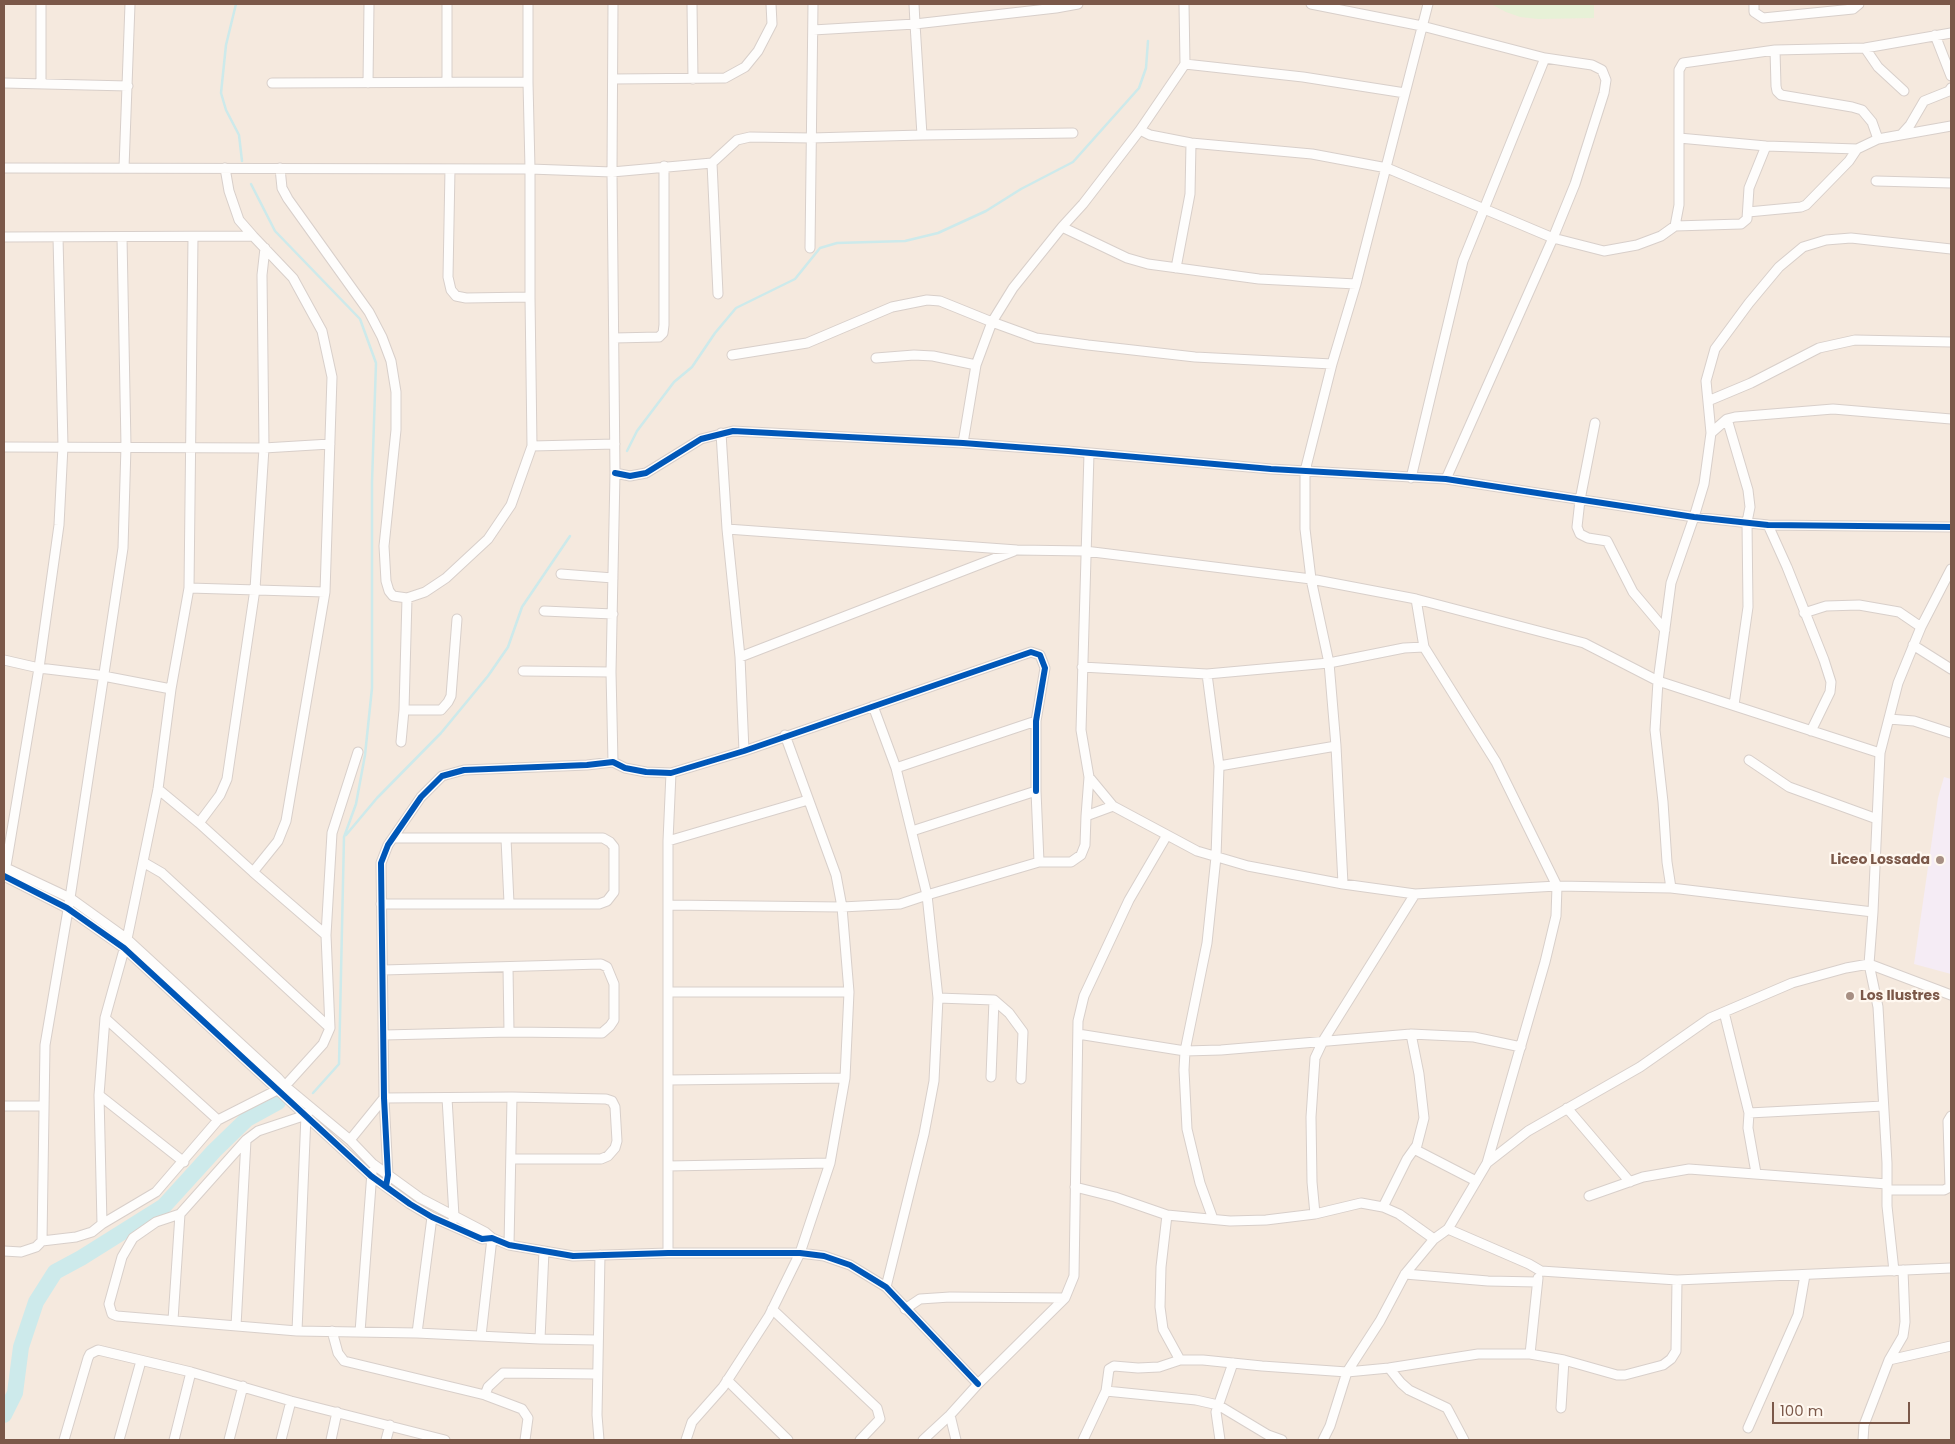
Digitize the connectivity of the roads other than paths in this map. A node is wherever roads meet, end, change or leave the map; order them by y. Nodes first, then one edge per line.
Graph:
1 (41, 4) edge
2 (130, 4) edge
3 (369, 4) edge
4 (447, 4) edge
5 (528, 4) edge
6 (613, 4) edge
7 (692, 4) edge
8 (772, 4) edge
9 (813, 4) edge
10 (914, 4) edge
11 (1078, 4) edge
12 (1184, 4) edge
13 (1311, 4) edge
14 (1428, 4) edge
15 (1754, 4) edge
16 (1859, 4) edge
17 (1803, 9) edge
18 (916, 24) junction
19 (1422, 26) junction
20 (813, 30) junction
21 (1951, 33) edge
22 (1935, 35) junction
23 (1865, 48) junction
24 (1775, 50) junction
25 (1545, 58) junction
26 (1185, 64) junction
27 (1951, 76) edge
28 (614, 79) junction
29 (693, 79) junction
30 (447, 82) junction
31 (528, 82) junction
32 (4, 83) edge
33 (41, 83) junction
34 (272, 83) dead end
35 (368, 83) junction
36 (128, 86) junction
37 (1951, 88) edge
38 (1904, 91) dead end
39 (1405, 93) junction
40 (1951, 126) edge
41 (1140, 130) junction
42 (1073, 133) dead end
43 (922, 134) junction
44 (1901, 135) junction
45 (811, 138) junction
46 (1679, 138) junction
47 (1878, 139) junction
48 (1191, 143) junction
49 (1766, 146) junction
50 (1857, 149) junction
51 (712, 163) junction
52 (664, 166) junction
53 (4, 168) edge
54 (124, 168) junction
55 (225, 168) junction
56 (280, 168) junction
57 (1387, 168) junction
58 (450, 169) junction
59 (530, 169) junction
60 (612, 172) junction
61 (1876, 181) dead end
62 (1951, 182) edge
63 (1484, 208) junction
64 (1748, 212) junction
65 (1675, 226) junction
66 (1062, 227) junction
67 (253, 236) junction
68 (4, 237) edge
69 (58, 237) junction
70 (122, 237) junction
71 (193, 237) junction
72 (1553, 238) junction
73 (265, 248) junction
74 (810, 248) dead end
75 (1951, 249) edge
76 (1176, 268) junction
77 (1356, 284) junction
78 (718, 294) dead end
79 (530, 296) junction
80 (992, 322) junction
81 (614, 338) junction
82 (1951, 342) edge
83 (732, 355) dead end
84 (876, 358) dead end
85 (1332, 364) junction
86 (976, 365) junction
87 (1708, 401) junction
88 (1727, 419) junction
89 (1951, 419) edge
90 (1595, 423) dead end
91 (721, 433) junction
92 (1711, 433) junction
93 (963, 443) junction
94 (330, 444) junction
95 (615, 444) junction
96 (63, 446) junction
97 (126, 446) junction
98 (192, 446) junction
99 (532, 446) junction
100 (4, 447) edge
101 (264, 448) junction
102 (1089, 453) junction
103 (1305, 471) junction
104 (615, 472) junction
105 (1411, 478) junction
106 (1446, 480) junction
107 (1580, 500) junction
108 (1694, 517) junction
109 (1747, 522) junction
110 (1768, 526) junction
111 (1951, 527) edge
112 (727, 529) junction
113 (1016, 550) junction
114 (1086, 551) junction
115 (1951, 569) edge
116 (561, 574) dead end
117 (613, 578) junction
118 (1311, 579) junction
119 (190, 588) junction
120 (255, 589) junction
121 (325, 592) junction
122 (407, 598) junction
123 (1416, 599) junction
124 (544, 611) dead end
125 (1804, 613) junction
126 (613, 614) junction
127 (457, 620) dead end
128 (1920, 627) junction
129 (1665, 630) junction
130 (1913, 645) junction
131 (1424, 647) junction
132 (740, 657) junction
133 (4, 660) edge
134 (1329, 663) junction
135 (1082, 667) junction
136 (39, 668) junction
137 (1951, 670) edge
138 (522, 672) dead end
139 (611, 672) junction
140 (1207, 674) junction
141 (103, 676) junction
142 (1658, 681) junction
143 (171, 689) junction
144 (1734, 705) junction
145 (873, 706) junction
146 (404, 710) junction
147 (1889, 719) junction
148 (1036, 721) junction
149 (1811, 730) junction
150 (1951, 733) edge
151 (785, 735) junction
152 (401, 742) dead end
153 (1336, 746) junction
154 (744, 751) junction
155 (358, 752) dead end
156 (1880, 753) junction
157 (1749, 760) dead end
158 (613, 762) junction
159 (1219, 766) junction
160 (896, 768) junction
161 (671, 772) junction
162 (1089, 778) junction
163 (158, 790) junction
164 (1036, 791) junction
165 (808, 800) junction
166 (1113, 806) junction
167 (1086, 816) junction
168 (1877, 819) junction
169 (199, 823) junction
170 (912, 831) junction
171 (1166, 835) junction
172 (394, 838) junction
173 (506, 839) junction
174 (668, 841) junction
175 (1216, 857) junction
176 (143, 862) junction
177 (1039, 862) junction
178 (4, 872) edge
179 (252, 872) junction
180 (1343, 884) junction
181 (1557, 886) junction
182 (1671, 888) junction
183 (1415, 894) junction
184 (928, 895) junction
185 (70, 898) junction
186 (509, 903) junction
187 (382, 904) junction
188 (668, 905) junction
189 (842, 907) junction
190 (67, 908) junction
191 (1873, 912) junction
192 (326, 935) junction
193 (126, 944) junction
194 (1869, 964) junction
195 (508, 967) junction
196 (383, 970) junction
197 (668, 992) junction
198 (849, 992) junction
199 (1951, 994) edge
200 (938, 998) junction
201 (994, 1000) junction
202 (1724, 1012) junction
203 (105, 1018) junction
204 (330, 1028) junction
205 (509, 1032) junction
206 (1078, 1034) junction
207 (1411, 1034) junction
208 (384, 1036) junction
209 (1323, 1041) junction
210 (1520, 1047) junction
211 (1185, 1051) junction
212 (991, 1077) dead end
213 (845, 1078) junction
214 (1021, 1079) dead end
215 (668, 1080) junction
216 (285, 1086) junction
217 (276, 1090) junction
218 (99, 1095) junction
219 (512, 1097) junction
220 (384, 1098) junction
221 (447, 1098) junction
222 (4, 1106) edge
223 (43, 1106) junction
224 (1883, 1106) junction
225 (1567, 1108) junction
226 (308, 1112) junction
227 (1749, 1113) junction
228 (1951, 1116) edge
229 (218, 1120) junction
230 (246, 1140) junction
231 (350, 1140) junction
232 (1414, 1149) junction
233 (512, 1159) junction
234 (184, 1162) junction
235 (830, 1163) junction
236 (1487, 1163) junction
237 (374, 1164) junction
238 (668, 1166) junction
239 (1756, 1173) junction
240 (388, 1175) junction
241 (371, 1176) junction
242 (1476, 1182) junction
243 (1630, 1182) junction
244 (386, 1186) junction
245 (1075, 1187) junction
246 (1887, 1187) junction
247 (1589, 1196) dead end
248 (1383, 1207) junction
249 (180, 1214) junction
250 (1315, 1214) junction
251 (1167, 1215) junction
252 (432, 1217) junction
253 (1213, 1219) junction
254 (452, 1220) junction
255 (102, 1224) junction
256 (1448, 1229) junction
257 (492, 1238) junction
258 (1434, 1239) junction
259 (42, 1241) junction
260 (509, 1245) junction
261 (4, 1251) edge
262 (544, 1251) junction
263 (668, 1253) junction
264 (800, 1253) junction
265 (600, 1255) junction
266 (1951, 1268) edge
267 (1899, 1270) junction
268 (1541, 1271) junction
269 (1405, 1274) junction
270 (1805, 1275) junction
271 (1677, 1280) junction
272 (1537, 1282) junction
273 (886, 1287) junction
274 (1066, 1298) junction
275 (772, 1309) junction
276 (905, 1309) junction
277 (173, 1320) junction
278 (236, 1326) junction
279 (297, 1331) junction
280 (332, 1331) junction
281 (360, 1332) junction
282 (417, 1333) junction
283 (481, 1336) junction
284 (540, 1339) junction
285 (597, 1340) junction
286 (1951, 1346) edge
287 (1530, 1354) junction
288 (1180, 1360) junction
289 (1564, 1360) junction
290 (1890, 1360) junction
291 (141, 1361) junction
292 (1233, 1362) junction
293 (1390, 1368) junction
294 (191, 1372) junction
295 (1347, 1372) junction
296 (597, 1374) junction
297 (727, 1380) junction
298 (978, 1384) junction
299 (243, 1386) junction
300 (1106, 1391) junction
301 (484, 1395) junction
302 (291, 1401) junction
303 (1218, 1404) junction
304 (1561, 1408) dead end
305 (337, 1412) junction
306 (950, 1415) junction
307 (390, 1425) junction
308 (1748, 1428) dead end
309 (64, 1440) edge
310 (119, 1440) edge
311 (174, 1440) edge
312 (229, 1440) edge
313 (281, 1440) edge
314 (331, 1440) edge
315 (386, 1440) edge
316 (442, 1440) edge
317 (525, 1440) edge
318 (600, 1440) edge
319 (686, 1440) edge
320 (788, 1440) edge
321 (860, 1440) edge
322 (923, 1440) edge
323 (956, 1440) edge
324 (1083, 1440) edge
325 (1220, 1440) edge
326 (1282, 1440) edge
327 (1323, 1440) edge
328 (1464, 1440) edge
329 (1863, 1440) edge

1 - 33 street
2 - 36 street
3 - 35 street
4 - 30 street
5 - 31 street
6 - 28 street
7 - 29 street
8 - 29 street
9 - 20 street
10 - 18 street
11 - 18 street
12 - 26 street
13 - 19 street
14 - 19 street
15 - 17 street
16 - 17 street
18 - 20 street
18 - 43 street
19 - 25 street
19 - 39 street
20 - 45 street
21 - 22 street
22 - 23 street
22 - 27 street
23 - 24 street
23 - 38 street
24 - 46 street
24 - 47 street
25 - 63 street
25 - 72 street
26 - 39 street
26 - 41 street
28 - 29 street
28 - 60 street
30 - 31 street
30 - 35 street
31 - 59 street
32 - 33 street
33 - 36 street
34 - 35 street
36 - 54 street
37 - 44 street
39 - 57 street
40 - 44 street
41 - 48 street
41 - 66 street
42 - 43 street
43 - 45 street
44 - 47 street
45 - 51 street
45 - 74 street
46 - 49 street
46 - 65 street
47 - 50 street
48 - 57 street
48 - 76 street
49 - 50 street
49 - 64 street
50 - 64 street
51 - 52 street
51 - 78 street
52 - 60 street
52 - 81 street
53 - 54 street
54 - 55 street
55 - 56 street
55 - 67 street
56 - 58 street
56 - 122 street
57 - 63 street
57 - 77 street
58 - 59 street
58 - 79 street
59 - 60 street
59 - 79 street
60 - 81 street
61 - 62 street
63 - 72 street
63 - 105 street
64 - 65 street
65 - 72 street
66 - 76 street
66 - 80 street
67 - 71 street
67 - 73 street
68 - 69 street
69 - 70 street
69 - 96 street
70 - 71 street
70 - 97 street
71 - 98 street
72 - 106 street
73 - 94 street
73 - 101 street
75 - 87 street
76 - 77 street
77 - 85 street
79 - 99 street
80 - 83 street
80 - 85 street
80 - 86 street
81 - 95 street
82 - 87 street
84 - 86 street
85 - 103 street
86 - 93 street
87 - 92 street
88 - 89 street
88 - 92 street
88 - 109 street
90 - 107 street
91 - 93 street
91 - 104 street
91 - 112 street
92 - 108 street
93 - 102 street
94 - 101 street
94 - 121 street
95 - 99 street
95 - 104 street
96 - 97 street
96 - 100 street
96 - 136 street
97 - 98 street
97 - 141 street
98 - 101 street
98 - 119 street
99 - 122 street
101 - 120 street
102 - 103 street
102 - 114 street
103 - 105 street
103 - 118 street
104 - 117 street
105 - 106 street
106 - 107 street
107 - 108 street
107 - 129 street
108 - 109 street
108 - 129 street
109 - 110 street
109 - 144 street
110 - 111 street
110 - 125 street
112 - 113 street
112 - 132 street
113 - 114 street
113 - 132 street
114 - 118 street
114 - 135 street
115 - 128 street
116 - 117 street
117 - 126 street
118 - 123 street
118 - 134 street
119 - 120 street
119 - 143 street
120 - 121 street
120 - 169 street
121 - 179 street
122 - 146 street
123 - 131 street
123 - 142 street
124 - 126 street
125 - 128 street
125 - 149 street
126 - 139 street
127 - 146 street
128 - 130 street
129 - 142 street
130 - 137 street
130 - 147 street
131 - 134 street
131 - 181 street
132 - 154 street
133 - 136 street
134 - 140 street
134 - 153 street
135 - 140 street
135 - 162 street
136 - 141 street
136 - 178 street
138 - 139 street
139 - 158 street
140 - 159 street
141 - 143 street
141 - 185 street
142 - 144 street
142 - 182 street
143 - 163 street
144 - 149 street
145 - 148 street
145 - 151 street
145 - 160 street
146 - 152 street
147 - 150 street
147 - 156 street
148 - 160 street
148 - 164 street
149 - 156 street
151 - 154 street
151 - 165 street
153 - 159 street
153 - 180 street
154 - 161 street
155 - 192 street
156 - 168 street
157 - 168 street
158 - 161 street
158 - 172 street
159 - 175 street
160 - 170 street
161 - 174 street
162 - 166 street
162 - 167 street
163 - 169 street
163 - 176 street
164 - 170 street
164 - 177 street
165 - 174 street
165 - 189 street
166 - 167 street
166 - 171 street
167 - 177 street
168 - 191 street
169 - 179 street
170 - 184 street
171 - 175 street
171 - 206 street
172 - 173 street
172 - 187 street
173 - 186 street
173 - 186 street
174 - 188 street
175 - 180 street
175 - 211 street
176 - 193 street
176 - 204 street
177 - 184 street
178 - 185 street
178 - 190 street
179 - 192 street
180 - 183 street
181 - 182 street
181 - 183 street
181 - 210 street
182 - 191 street
183 - 209 street
184 - 189 street
184 - 200 street
185 - 190 street
185 - 193 street
186 - 187 street
187 - 196 street
188 - 189 street
188 - 197 street
189 - 198 street
190 - 193 street
190 - 223 street
191 - 194 street
192 - 204 street
193 - 203 street
193 - 216 street
193 - 217 street
194 - 199 street
194 - 202 street
194 - 224 street
195 - 196 street
195 - 205 street
195 - 205 street
196 - 208 street
197 - 198 street
197 - 215 street
198 - 213 street
200 - 201 street
200 - 273 street
201 - 212 street
201 - 214 street
202 - 225 street
202 - 227 street
203 - 218 street
203 - 229 street
204 - 216 street
205 - 208 street
206 - 211 street
206 - 245 street
207 - 209 street
207 - 210 street
207 - 232 street
208 - 220 street
209 - 211 street
209 - 250 street
210 - 236 street
211 - 253 street
213 - 215 street
213 - 235 street
215 - 238 street
216 - 217 street
216 - 226 street
217 - 226 street
217 - 229 street
218 - 234 street
218 - 255 street
219 - 221 street
219 - 233 street
219 - 233 street
220 - 221 street
220 - 231 street
220 - 240 street
221 - 254 street
222 - 223 street
223 - 259 street
224 - 227 street
224 - 246 street
225 - 236 street
225 - 243 street
226 - 230 street
226 - 231 street
226 - 241 street
226 - 279 street
227 - 239 street
228 - 246 street
229 - 234 street
230 - 249 street
230 - 278 street
231 - 237 street
232 - 242 street
232 - 248 street
233 - 260 street
234 - 255 street
235 - 238 street
235 - 264 street
236 - 242 street
237 - 240 street
237 - 241 street
238 - 263 street
239 - 243 street
239 - 246 street
240 - 244 street
240 - 254 street
241 - 244 street
241 - 281 street
242 - 256 street
243 - 247 street
244 - 252 street
245 - 251 street
245 - 274 street
246 - 267 street
248 - 250 street
248 - 258 street
249 - 277 street
249 - 277 street
250 - 253 street
251 - 253 street
251 - 288 street
252 - 254 street
252 - 282 street
254 - 257 street
255 - 259 street
256 - 258 street
256 - 268 street
257 - 260 street
257 - 283 street
258 - 269 street
259 - 261 street
260 - 262 street
262 - 265 street
262 - 284 street
263 - 264 street
263 - 265 street
264 - 273 street
264 - 275 street
265 - 285 street
266 - 267 street
267 - 270 street
267 - 290 street
268 - 271 street
268 - 272 street
269 - 272 street
269 - 295 street
270 - 271 street
270 - 308 street
271 - 289 street
272 - 287 street
273 - 276 street
274 - 276 street
274 - 298 street
275 - 297 street
275 - 321 street
276 - 298 street
277 - 278 street
278 - 279 street
279 - 280 street
280 - 281 street
280 - 301 street
281 - 282 street
282 - 283 street
283 - 284 street
284 - 285 street
285 - 296 street
286 - 290 street
287 - 289 street
287 - 293 street
288 - 292 street
288 - 300 street
289 - 304 street
290 - 329 street
291 - 294 street
291 - 309 street
291 - 310 street
292 - 295 street
292 - 303 street
293 - 295 street
293 - 328 street
294 - 299 street
294 - 311 street
295 - 327 street
296 - 301 street
296 - 318 street
297 - 319 street
297 - 320 street
298 - 306 street
299 - 302 street
299 - 312 street
300 - 303 street
300 - 324 street
301 - 317 street
302 - 305 street
302 - 313 street
303 - 325 street
303 - 326 street
305 - 307 street
305 - 314 street
306 - 322 street
306 - 323 street
307 - 315 street
307 - 316 street

